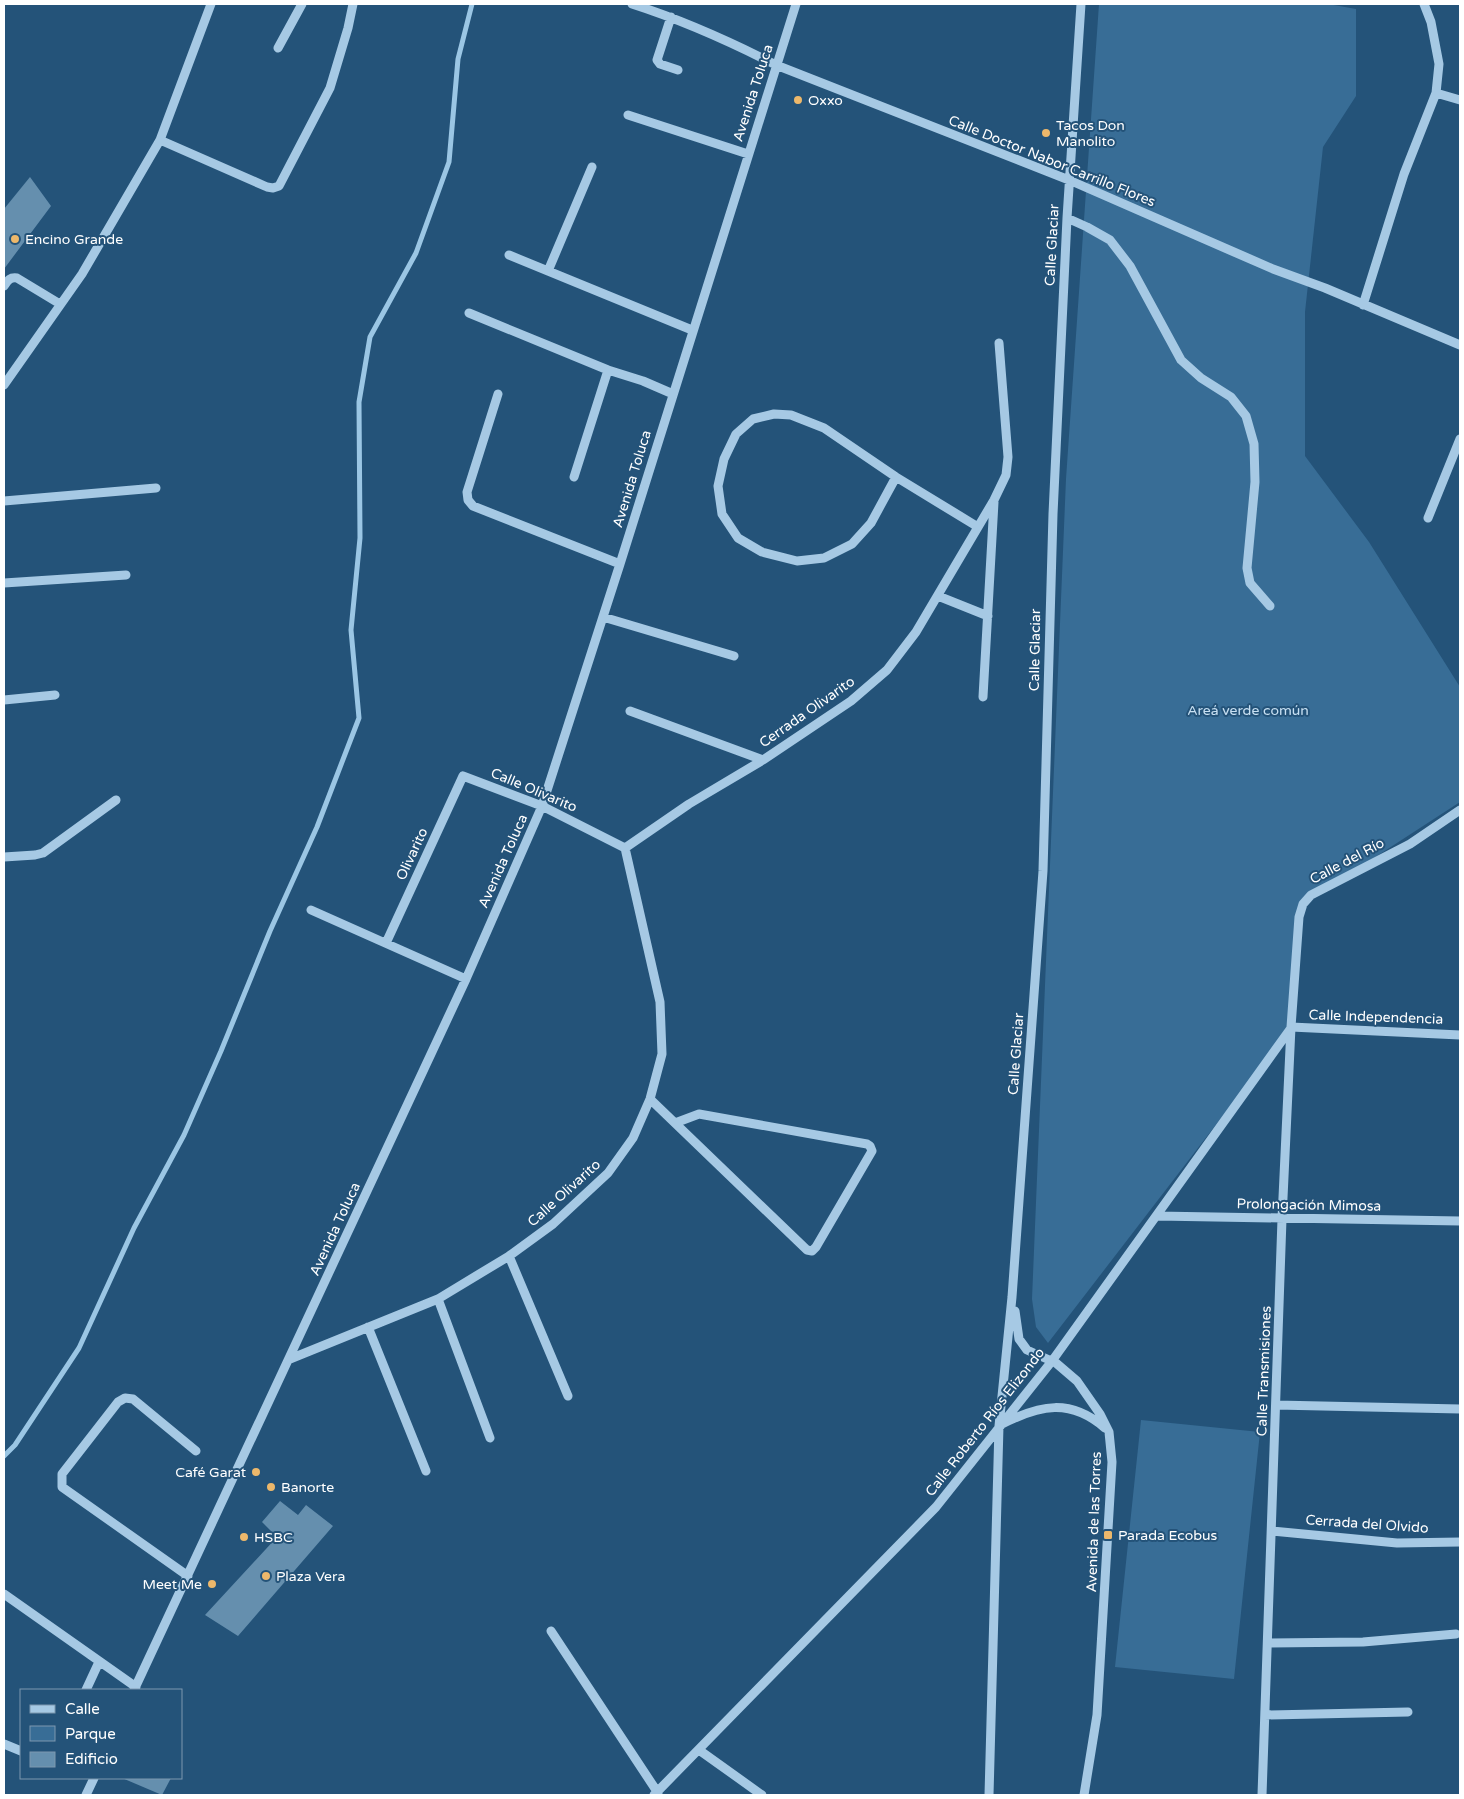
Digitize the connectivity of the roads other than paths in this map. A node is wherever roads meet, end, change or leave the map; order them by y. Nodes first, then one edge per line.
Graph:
1 (210, 4) edge
2 (302, 4) edge
3 (353, 4) edge
4 (632, 4) edge
5 (796, 4) edge
6 (1081, 4) edge
7 (1424, 4) edge
8 (671, 17) junction
9 (278, 48) dead end
10 (776, 65) junction
11 (678, 70) dead end
12 (1436, 93) junction
13 (1460, 100) edge
14 (628, 115) dead end
15 (160, 140) junction
16 (748, 154) junction
17 (592, 167) dead end
18 (1069, 180) junction
19 (1067, 218) junction
20 (509, 256) dead end
21 (548, 271) junction
22 (4, 286) edge
23 (60, 304) junction
24 (1363, 305) junction
25 (469, 313) dead end
26 (692, 330) junction
27 (999, 343) dead end
28 (1460, 346) edge
29 (608, 370) junction
30 (4, 384) edge
31 (498, 394) dead end
32 (672, 394) junction
33 (1460, 439) edge
34 (574, 477) dead end
35 (896, 477) junction
36 (156, 488) dead end
37 (994, 500) junction
38 (4, 501) edge
39 (1428, 518) dead end
40 (978, 528) junction
41 (620, 564) junction
42 (126, 575) dead end
43 (4, 583) edge
44 (938, 596) junction
45 (1270, 606) dead end
46 (988, 616) junction
47 (603, 617) junction
48 (734, 656) dead end
49 (55, 695) dead end
50 (983, 696) dead end
51 (4, 700) edge
52 (630, 710) dead end
53 (762, 760) junction
54 (463, 776) joint
55 (116, 800) dead end
56 (542, 806) junction
57 (1460, 810) edge
58 (624, 848) junction
59 (4, 857) edge
60 (311, 910) dead end
61 (386, 943) junction
62 (466, 979) junction
63 (1291, 1027) junction
64 (1460, 1035) edge
65 (650, 1099) junction
66 (675, 1123) junction
67 (1157, 1216) junction
68 (1282, 1219) junction
69 (1460, 1221) edge
70 (509, 1256) junction
71 (1012, 1297) junction
72 (438, 1299) junction
73 (368, 1327) junction
74 (290, 1359) junction
75 (1052, 1361) junction
76 (568, 1396) dead end
77 (1276, 1405) junction
78 (1460, 1409) edge
79 (1000, 1426) junction
80 (1109, 1432) junction
81 (490, 1438) dead end
82 (196, 1451) dead end
83 (426, 1471) dead end
84 (1272, 1531) junction
85 (1460, 1542) edge
86 (188, 1576) junction
87 (4, 1594) edge
88 (551, 1631) dead end
89 (1456, 1634) dead end
90 (1268, 1643) junction
91 (100, 1662) junction
92 (86, 1689) edge
93 (135, 1689) edge
94 (1408, 1712) dead end
95 (1264, 1715) junction
96 (4, 1744) edge
97 (699, 1750) junction
98 (20, 1751) edge
99 (94, 1779) edge
100 (656, 1794) edge
101 (86, 1795) edge
102 (762, 1795) edge
103 (989, 1795) edge
104 (1084, 1795) edge
105 (1262, 1795) edge

1 - 15 street
2 - 9 street
3 - 15 street
4 - 8 street, Calle Doctor Nabor Carrillo Flores
5 - 10 street, Avenida Toluca
6 - 18 street, Calle Glaciar
7 - 12 street
8 - 10 street, Calle Doctor Nabor Carrillo Flores
8 - 11 street
10 - 16 street, Avenida Toluca
10 - 18 street, Calle Doctor Nabor Carrillo Flores
12 - 13 street
12 - 24 street
14 - 16 street
15 - 23 street
16 - 26 street, Avenida Toluca
17 - 21 street
18 - 19 street, Calle Glaciar
18 - 24 street, Calle Doctor Nabor Carrillo Flores
19 - 45 street
19 - 71 street, Calle Glaciar
20 - 21 street
21 - 26 street
22 - 23 street
23 - 30 street
24 - 28 street, Calle Doctor Nabor Carrillo Flores
25 - 29 street
26 - 32 street, Avenida Toluca
27 - 37 street, Cerrada Olivarito
29 - 32 street
29 - 34 street
31 - 41 street
32 - 41 street, Avenida Toluca
33 - 39 street
35 - 35 street
35 - 40 street
36 - 38 street
37 - 40 street, Cerrada Olivarito
37 - 46 street
40 - 44 street, Cerrada Olivarito
41 - 47 street, Avenida Toluca
42 - 43 street
44 - 46 street
44 - 53 street, Cerrada Olivarito
46 - 50 street
47 - 48 street
47 - 56 street, Avenida Toluca
49 - 51 street
52 - 53 street
53 - 58 street, Cerrada Olivarito
54 - 56 street, Calle Olivarito
54 - 61 street, Olivarito
55 - 59 street
56 - 58 street, Calle Olivarito
56 - 62 street, Avenida Toluca
57 - 63 street, Calle del Río
58 - 65 street, Calle Olivarito
60 - 61 street
61 - 62 street
62 - 74 street, Avenida Toluca
63 - 64 street, Calle Independencia
63 - 67 street, Calle Roberto Ríos Elizondo
63 - 68 street, Calle Transmisiones
65 - 66 street
65 - 70 street, Calle Olivarito
66 - 66 street
67 - 68 street, Prolongación Mimosa
67 - 75 street, Calle Roberto Ríos Elizondo
68 - 69 street, Prolongación Mimosa
68 - 77 street, Calle Transmisiones
70 - 72 street, Calle Olivarito
70 - 76 street
71 - 75 street, Calle Glaciar
71 - 79 street, Calle Glaciar
72 - 73 street, Calle Olivarito
72 - 81 street
73 - 74 street, Calle Olivarito
73 - 83 street
74 - 86 street, Avenida Toluca
75 - 79 street, Calle Roberto Ríos Elizondo
75 - 80 street, Avenida de las Torres
77 - 78 street
77 - 84 street, Calle Transmisiones
79 - 80 street
79 - 97 street, Calle Roberto Ríos Elizondo
79 - 103 street
80 - 104 street, Avenida de las Torres
82 - 86 street
84 - 85 street, Cerrada del Olvido
84 - 90 street, Calle Transmisiones
86 - 93 street, Avenida Toluca
87 - 91 street
88 - 100 street
89 - 90 street
90 - 95 street, Calle Transmisiones
91 - 92 street
91 - 93 street
94 - 95 street
95 - 105 street, Calle Transmisiones
96 - 98 street
97 - 100 street, Calle Roberto Ríos Elizondo
97 - 102 street
99 - 101 street

